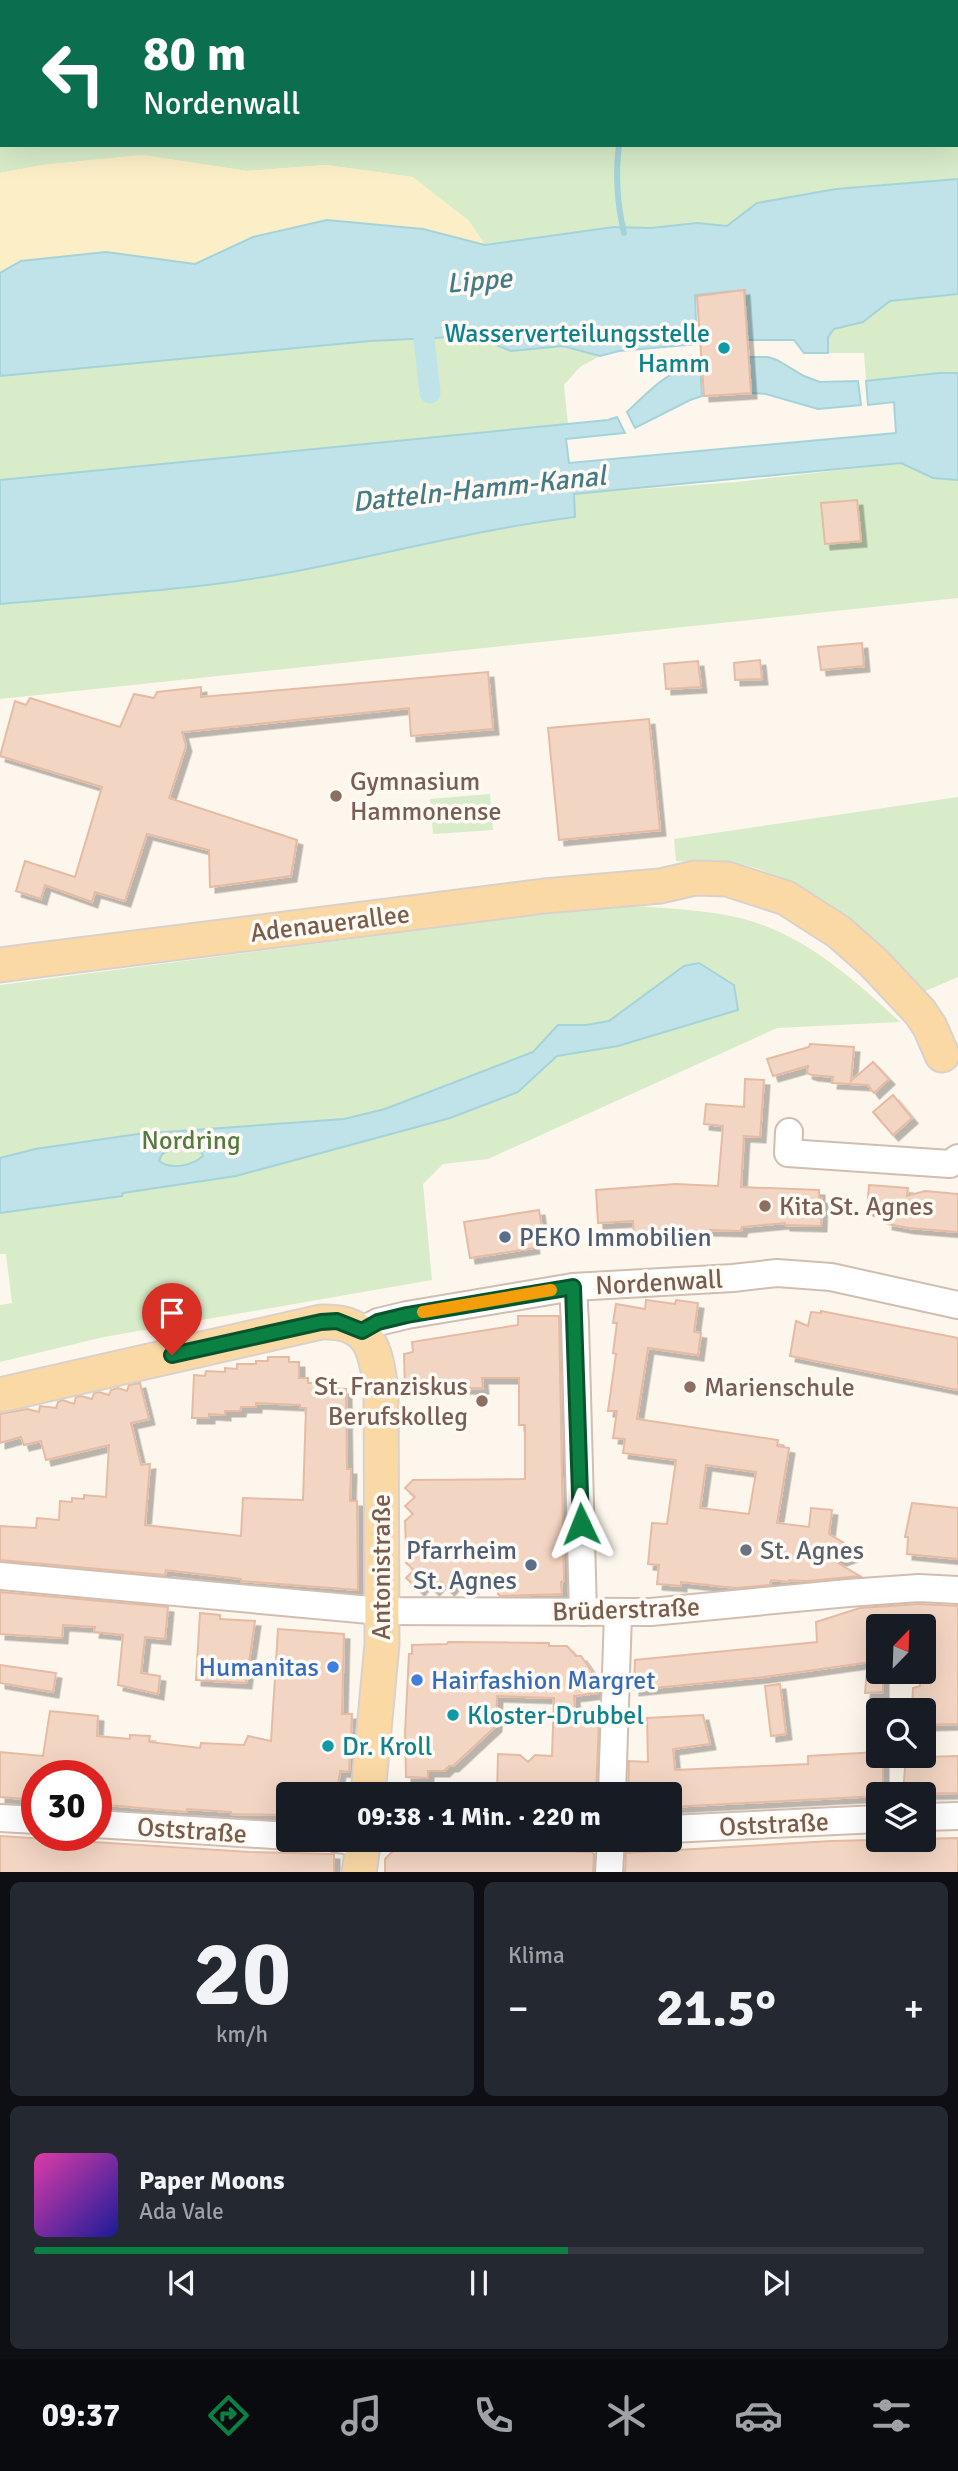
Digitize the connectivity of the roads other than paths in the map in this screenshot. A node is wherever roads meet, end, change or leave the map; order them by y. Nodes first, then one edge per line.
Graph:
1 (660, 886) junction
2 (0, 965) edge
3 (950, 1064) edge
4 (789, 1132) dead end
5 (958, 1158) edge
6 (573, 1287) junction
7 (958, 1305) edge
8 (366, 1337) junction
9 (0, 1395) edge
10 (0, 1576) edge
11 (958, 1590) edge
12 (381, 1611) junction
13 (583, 1612) junction
14 (618, 1614) junction
15 (369, 1782) edge
16 (612, 1782) edge
17 (958, 1816) edge
18 (936, 1817) edge
19 (0, 1818) edge
20 (21, 1819) edge
21 (866, 1820) edge
22 (112, 1825) edge
23 (682, 1828) edge
24 (276, 1835) edge
25 (610, 1852) edge
26 (609, 1872) edge

1 - 2 main road, Adenauerallee
1 - 3 main road, Adenauerallee
1 - 3 main road, Adenauerallee
4 - 5 street
6 - 7 street, Nordenwall
6 - 8 street, Nordenwall
6 - 13 street
8 - 9 main road
8 - 12 main road, Antonistraße
10 - 12 street, Brüderstraße
11 - 14 street, Brüderstraße
12 - 13 street, Brüderstraße
12 - 15 main road, Antonistraße
13 - 14 street, Brüderstraße
14 - 16 street
17 - 18 street
19 - 20 street
21 - 23 street, Oststraße
22 - 24 street, Oststraße
25 - 26 street

